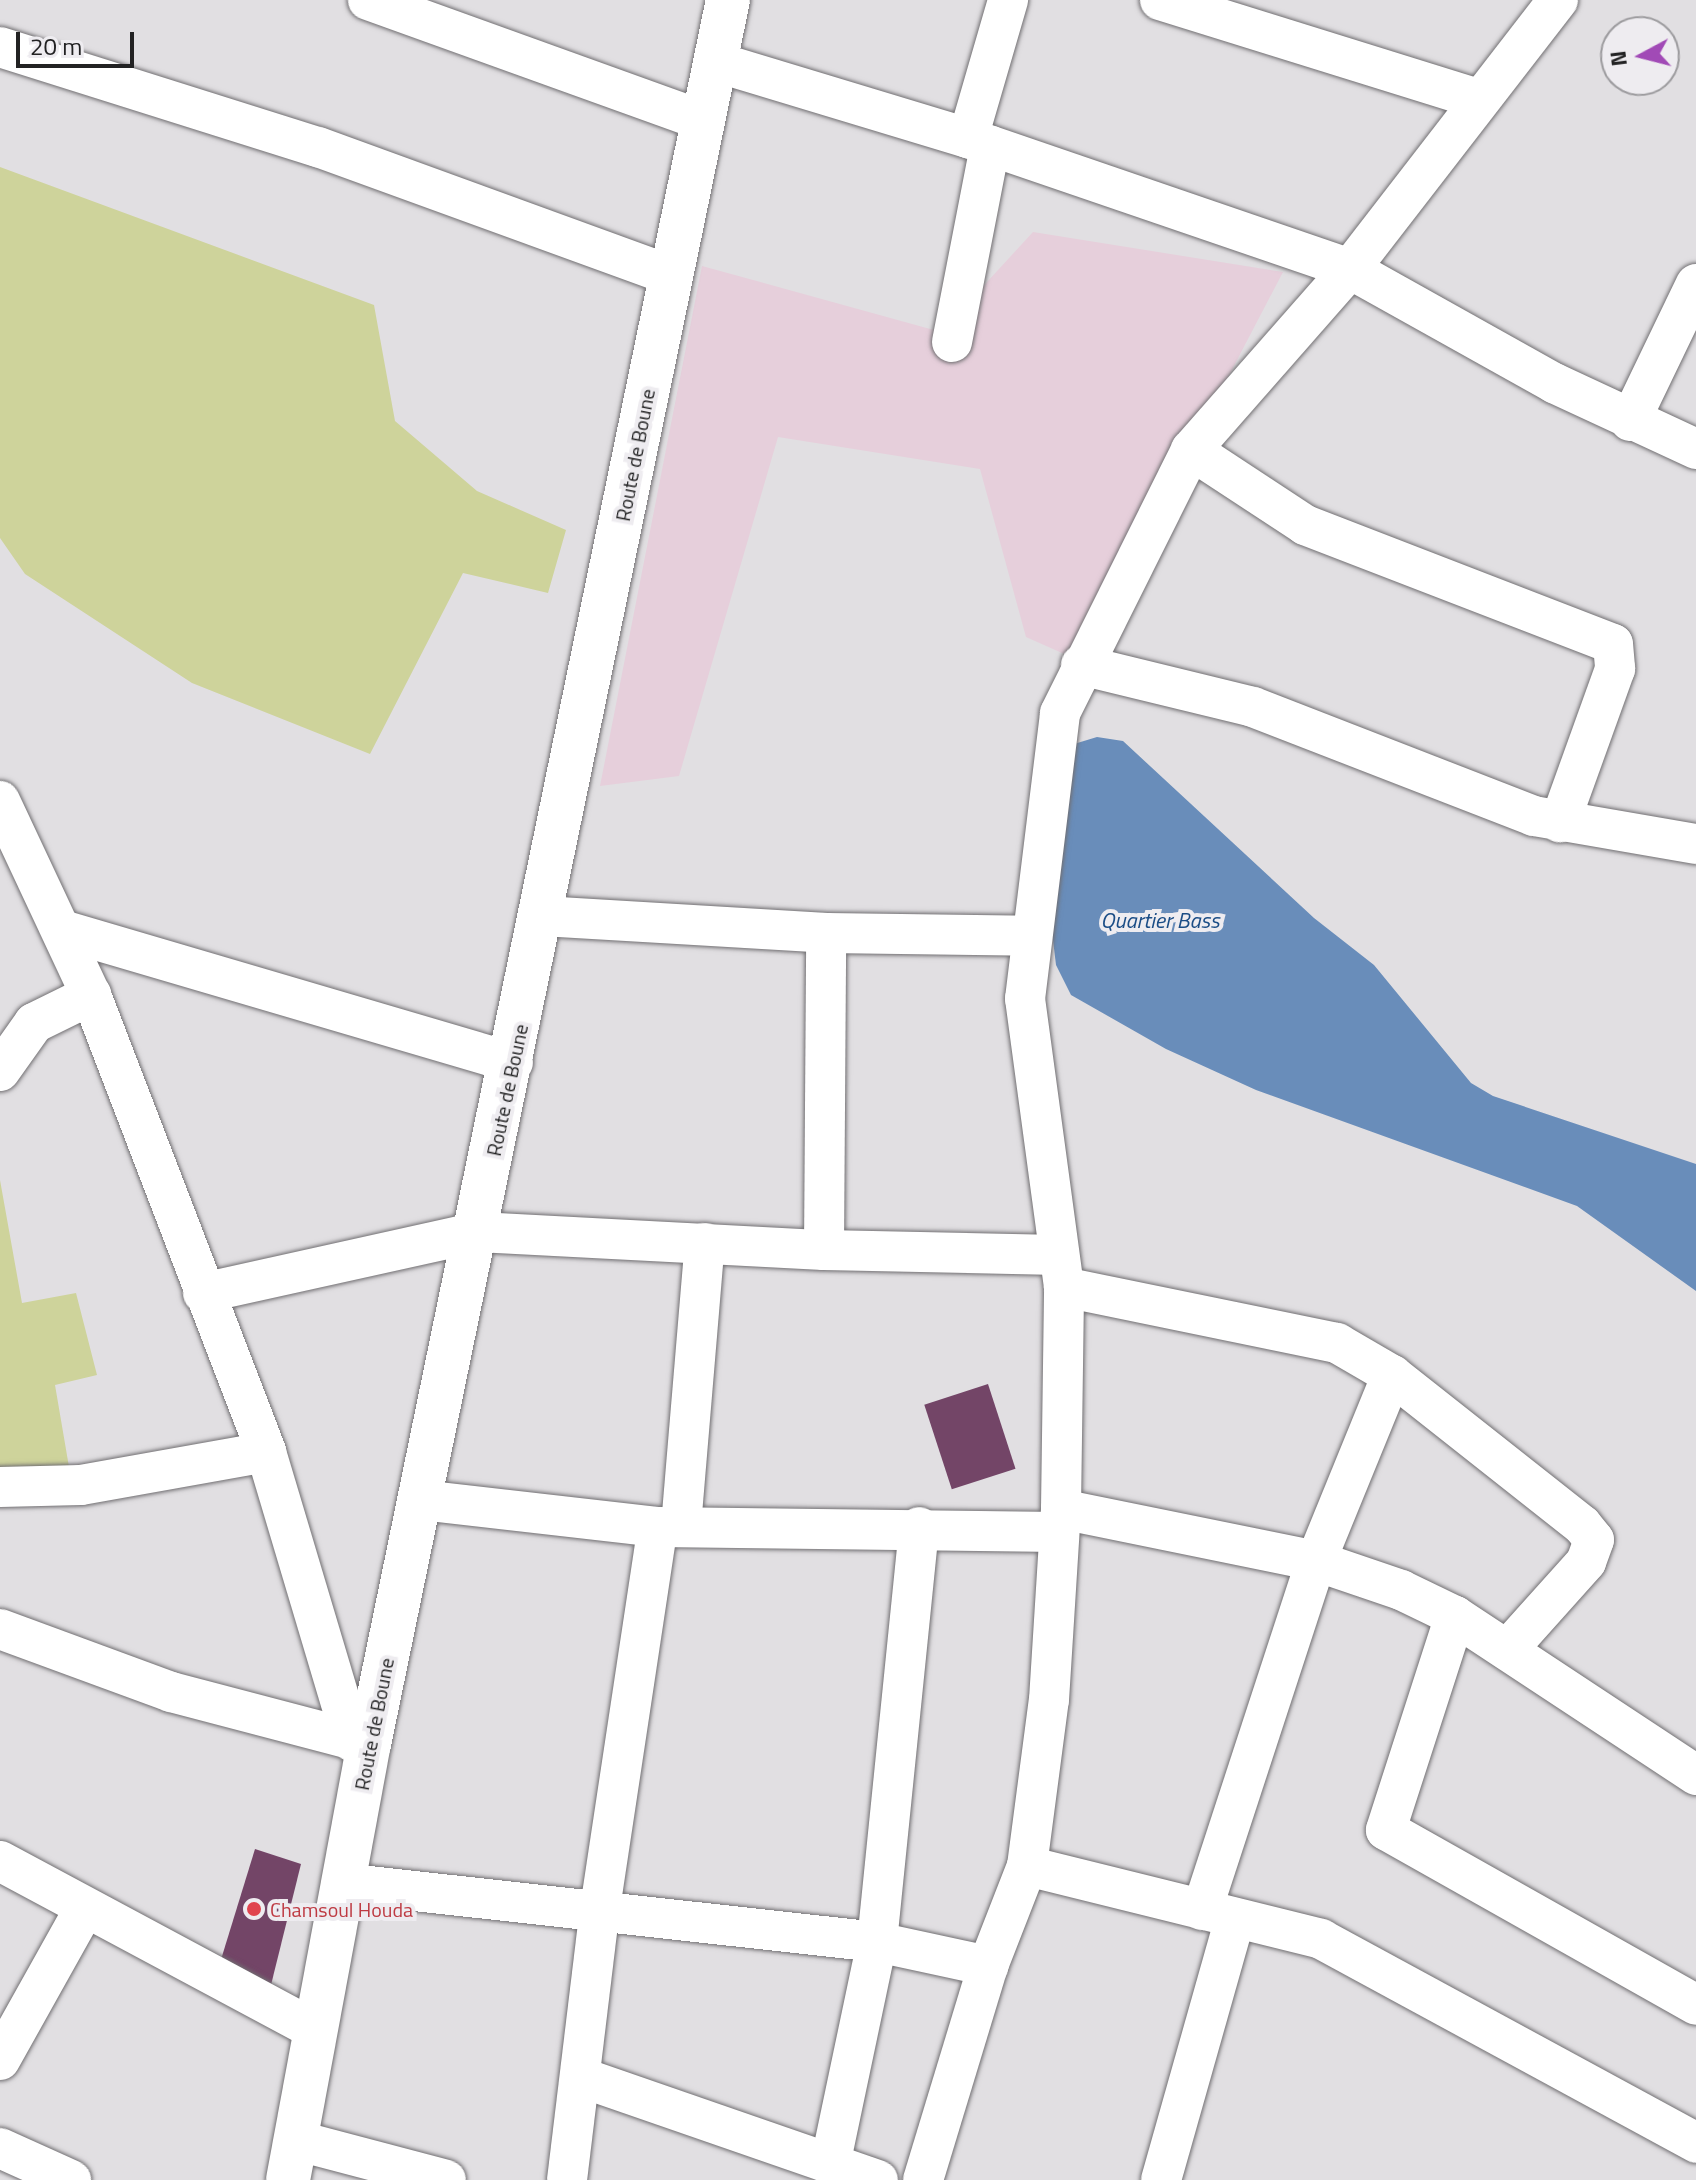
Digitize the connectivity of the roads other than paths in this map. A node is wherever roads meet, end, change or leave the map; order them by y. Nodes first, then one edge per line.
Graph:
1 (368, 0) edge
2 (728, 0) edge
3 (1008, 0) edge
4 (1160, 0) edge
5 (1558, 0) edge
6 (0, 47) edge
7 (716, 62) junction
8 (1477, 99) junction
9 (704, 121) junction
10 (979, 142) junction
11 (1350, 269) junction
12 (672, 276) junction
13 (1696, 284) edge
14 (952, 342) dead end
15 (1630, 421) junction
16 (1696, 449) edge
17 (1191, 450) junction
18 (1081, 665) junction
19 (0, 801) edge
20 (1560, 822) junction
21 (1696, 844) edge
22 (14, 852) edge
23 (542, 916) junction
24 (62, 930) junction
25 (826, 933) junction
26 (1031, 936) junction
27 (91, 995) junction
28 (513, 1063) junction
29 (0, 1071) edge
30 (478, 1232) junction
31 (705, 1243) junction
32 (824, 1250) junction
33 (1061, 1271) junction
34 (203, 1293) junction
35 (1392, 1375) junction
36 (266, 1452) junction
37 (0, 1487) edge
38 (420, 1500) junction
39 (1060, 1520) junction
40 (670, 1526) junction
41 (919, 1527) junction
42 (1316, 1561) junction
43 (1455, 1616) junction
44 (0, 1629) edge
45 (1507, 1650) junction
46 (361, 1742) junction
47 (1696, 1775) edge
48 (0, 1861) edge
49 (1027, 1866) junction
50 (342, 1883) junction
51 (85, 1908) junction
52 (1218, 1914) junction
53 (599, 1915) junction
54 (877, 1942) junction
55 (988, 1966) junction
56 (1696, 2005) edge
57 (315, 2030) junction
58 (0, 2060) edge
59 (583, 2078) junction
60 (1696, 2143) edge
61 (0, 2148) edge
62 (292, 2160) edge
63 (830, 2165) junction
64 (71, 2180) edge
65 (446, 2180) edge
66 (567, 2180) edge
67 (875, 2180) edge
68 (923, 2180) edge
69 (1161, 2180) edge

1 - 9 street
2 - 7 street, Route de Boune
3 - 10 street
4 - 8 street
5 - 8 street
6 - 12 street
7 - 9 street, Route de Boune
7 - 10 street
8 - 11 street
9 - 12 street, Route de Boune
10 - 11 street
10 - 14 street
11 - 15 street
11 - 17 street
12 - 23 street, Route de Boune
13 - 15 street
15 - 16 street
17 - 18 street
17 - 20 street
18 - 20 street
18 - 26 street
19 - 22 street
20 - 21 street
22 - 24 street
23 - 25 street
23 - 28 street, Route de Boune
24 - 27 street
24 - 28 street
25 - 26 street
25 - 32 street
26 - 33 street
27 - 29 street
27 - 34 street
28 - 30 street, Route de Boune
30 - 31 street
30 - 34 street
30 - 38 street, Route de Boune
31 - 32 street
31 - 40 street
32 - 33 street
33 - 35 street
33 - 39 street
34 - 36 street
35 - 42 street
35 - 45 street
36 - 37 street
36 - 46 street
38 - 40 street
38 - 46 street, Route de Boune
39 - 41 street
39 - 42 street
39 - 49 street
40 - 41 street
40 - 53 street
41 - 54 street
42 - 43 street
42 - 52 street
43 - 45 street
43 - 56 street
44 - 46 street
45 - 47 street
46 - 50 street, Route de Boune
48 - 51 street
49 - 52 street
49 - 55 street
50 - 53 street
50 - 57 street, Route de Boune
51 - 57 street
51 - 58 street
52 - 60 street
52 - 69 street
53 - 54 street
53 - 59 street
54 - 55 street
54 - 63 street
55 - 68 street
57 - 62 street, Route de Boune
59 - 63 street
59 - 66 street
61 - 64 street
62 - 65 street
63 - 67 street

